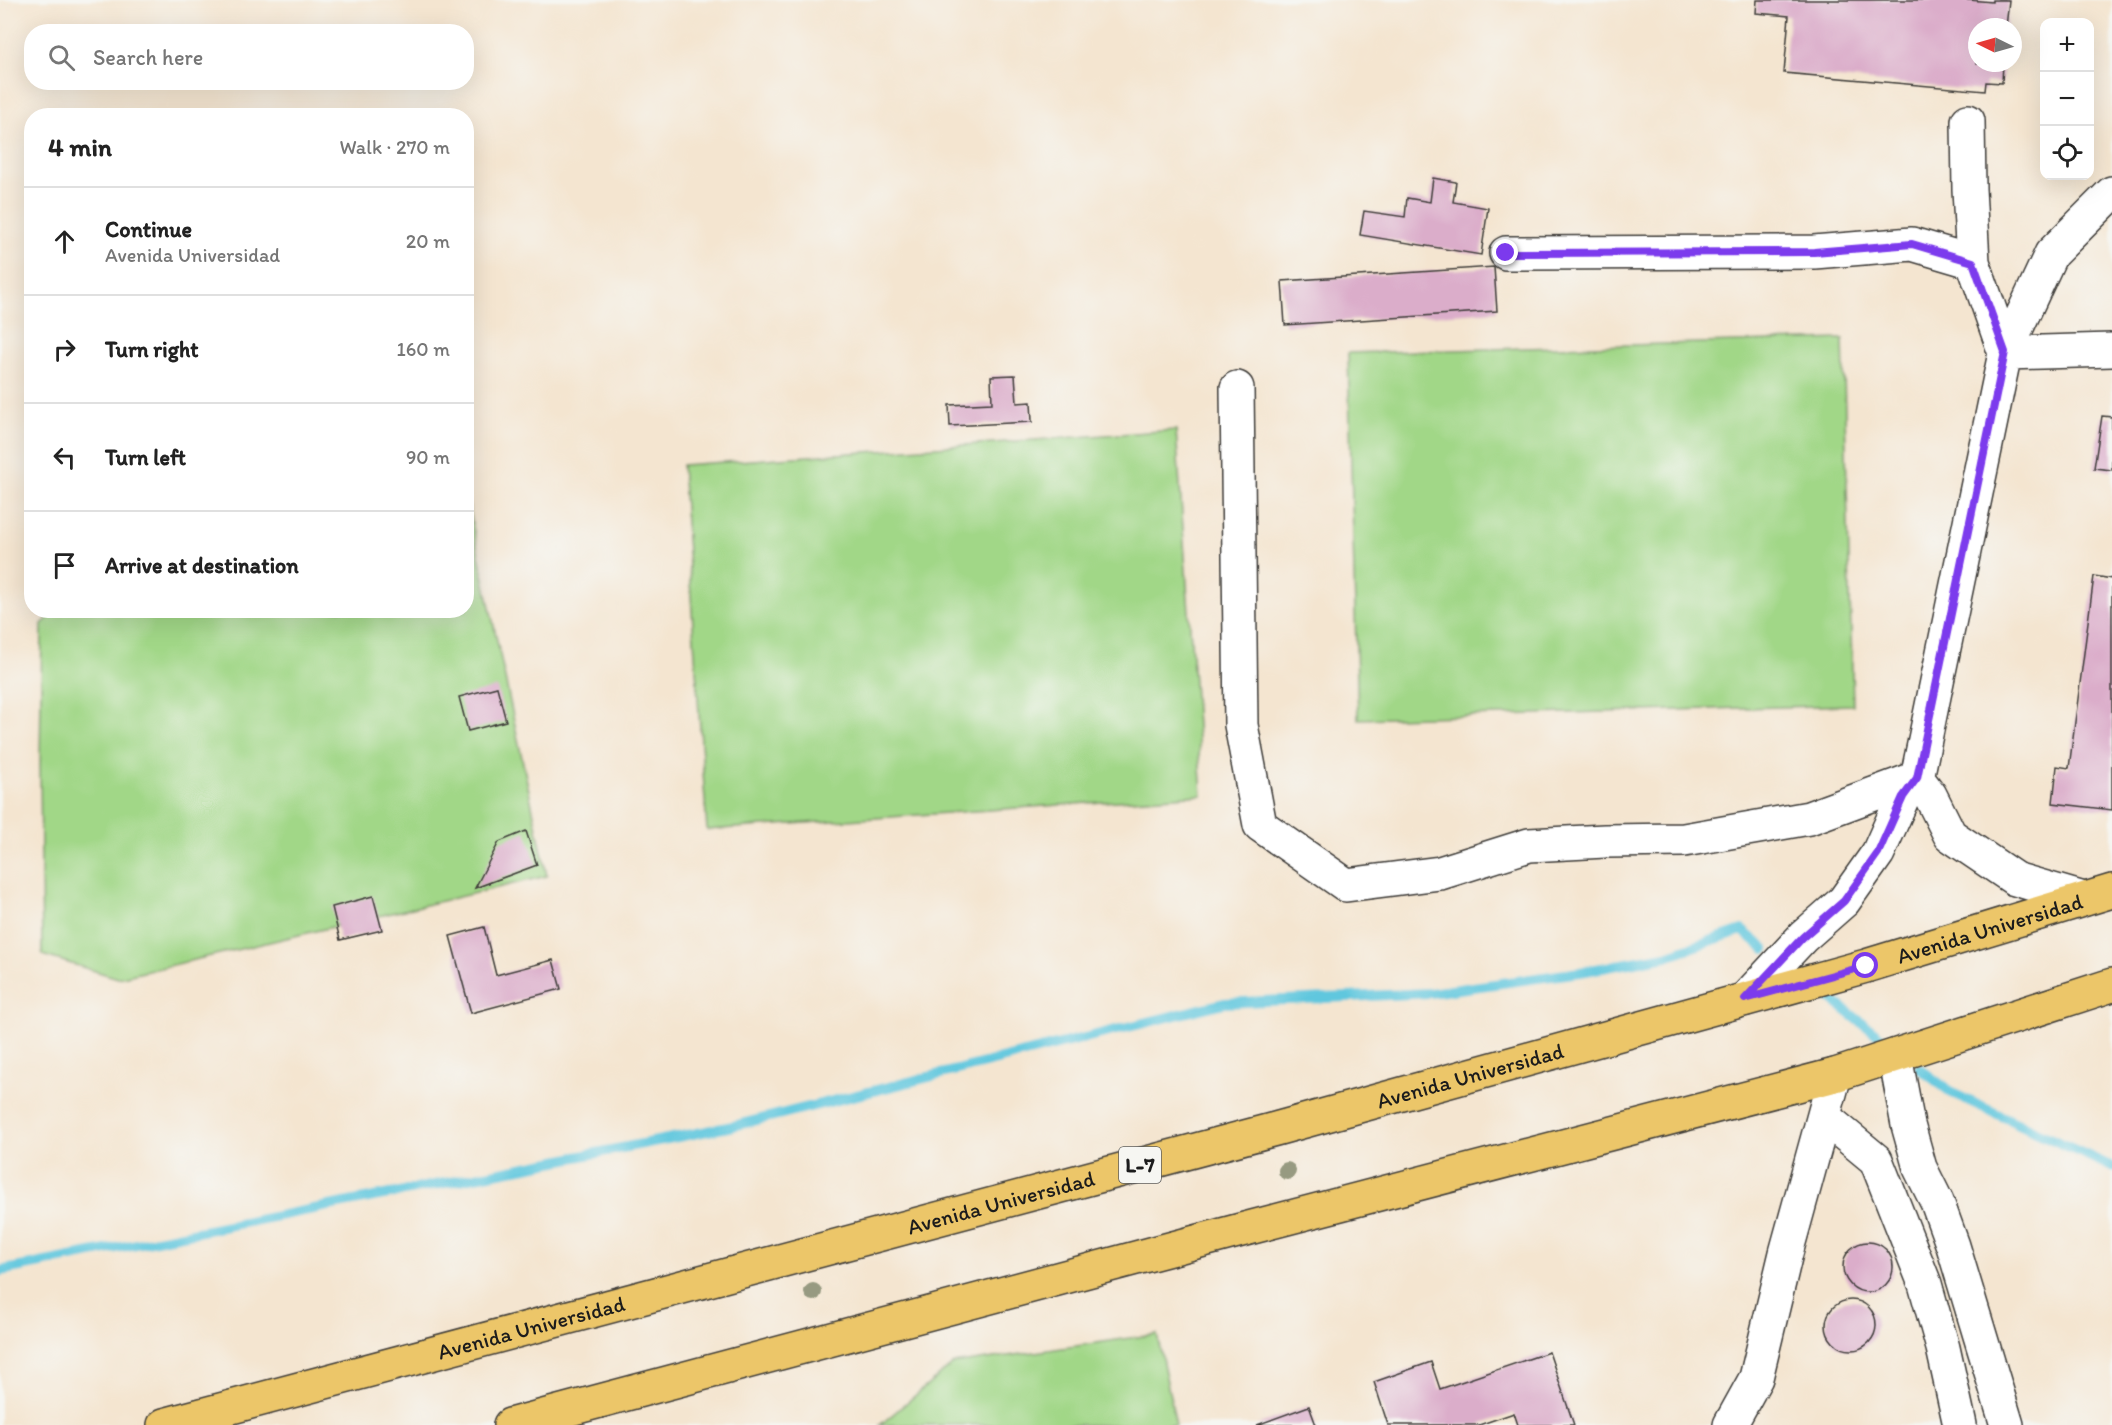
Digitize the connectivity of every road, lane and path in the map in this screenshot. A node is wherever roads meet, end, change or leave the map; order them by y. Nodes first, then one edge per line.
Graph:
1 (1968, 121) dead end
2 (2112, 193) edge
3 (1506, 253) dead end
4 (1973, 262) junction
5 (2112, 350) edge
6 (2005, 352) junction
7 (1237, 388) dead end
8 (1917, 778) junction
9 (2098, 895) edge
10 (2112, 985) edge
11 (1745, 999) junction
12 (1895, 1056) junction
13 (1835, 1075) junction
14 (1824, 1117) junction
15 (164, 1425) edge
16 (510, 1425) edge
17 (1730, 1425) edge
18 (1960, 1425) edge
19 (2007, 1425) edge

1 - 4 street
2 - 6 street
3 - 4 street
4 - 6 street
5 - 6 street
6 - 8 street
7 - 8 street
8 - 9 street
8 - 11 street
9 - 11 main road, Avenida Universidad / L-7
10 - 12 main road
11 - 15 main road, Avenida Universidad / L-7
12 - 13 main road
12 - 19 street
13 - 14 street
13 - 16 main road
14 - 17 street
14 - 18 street

